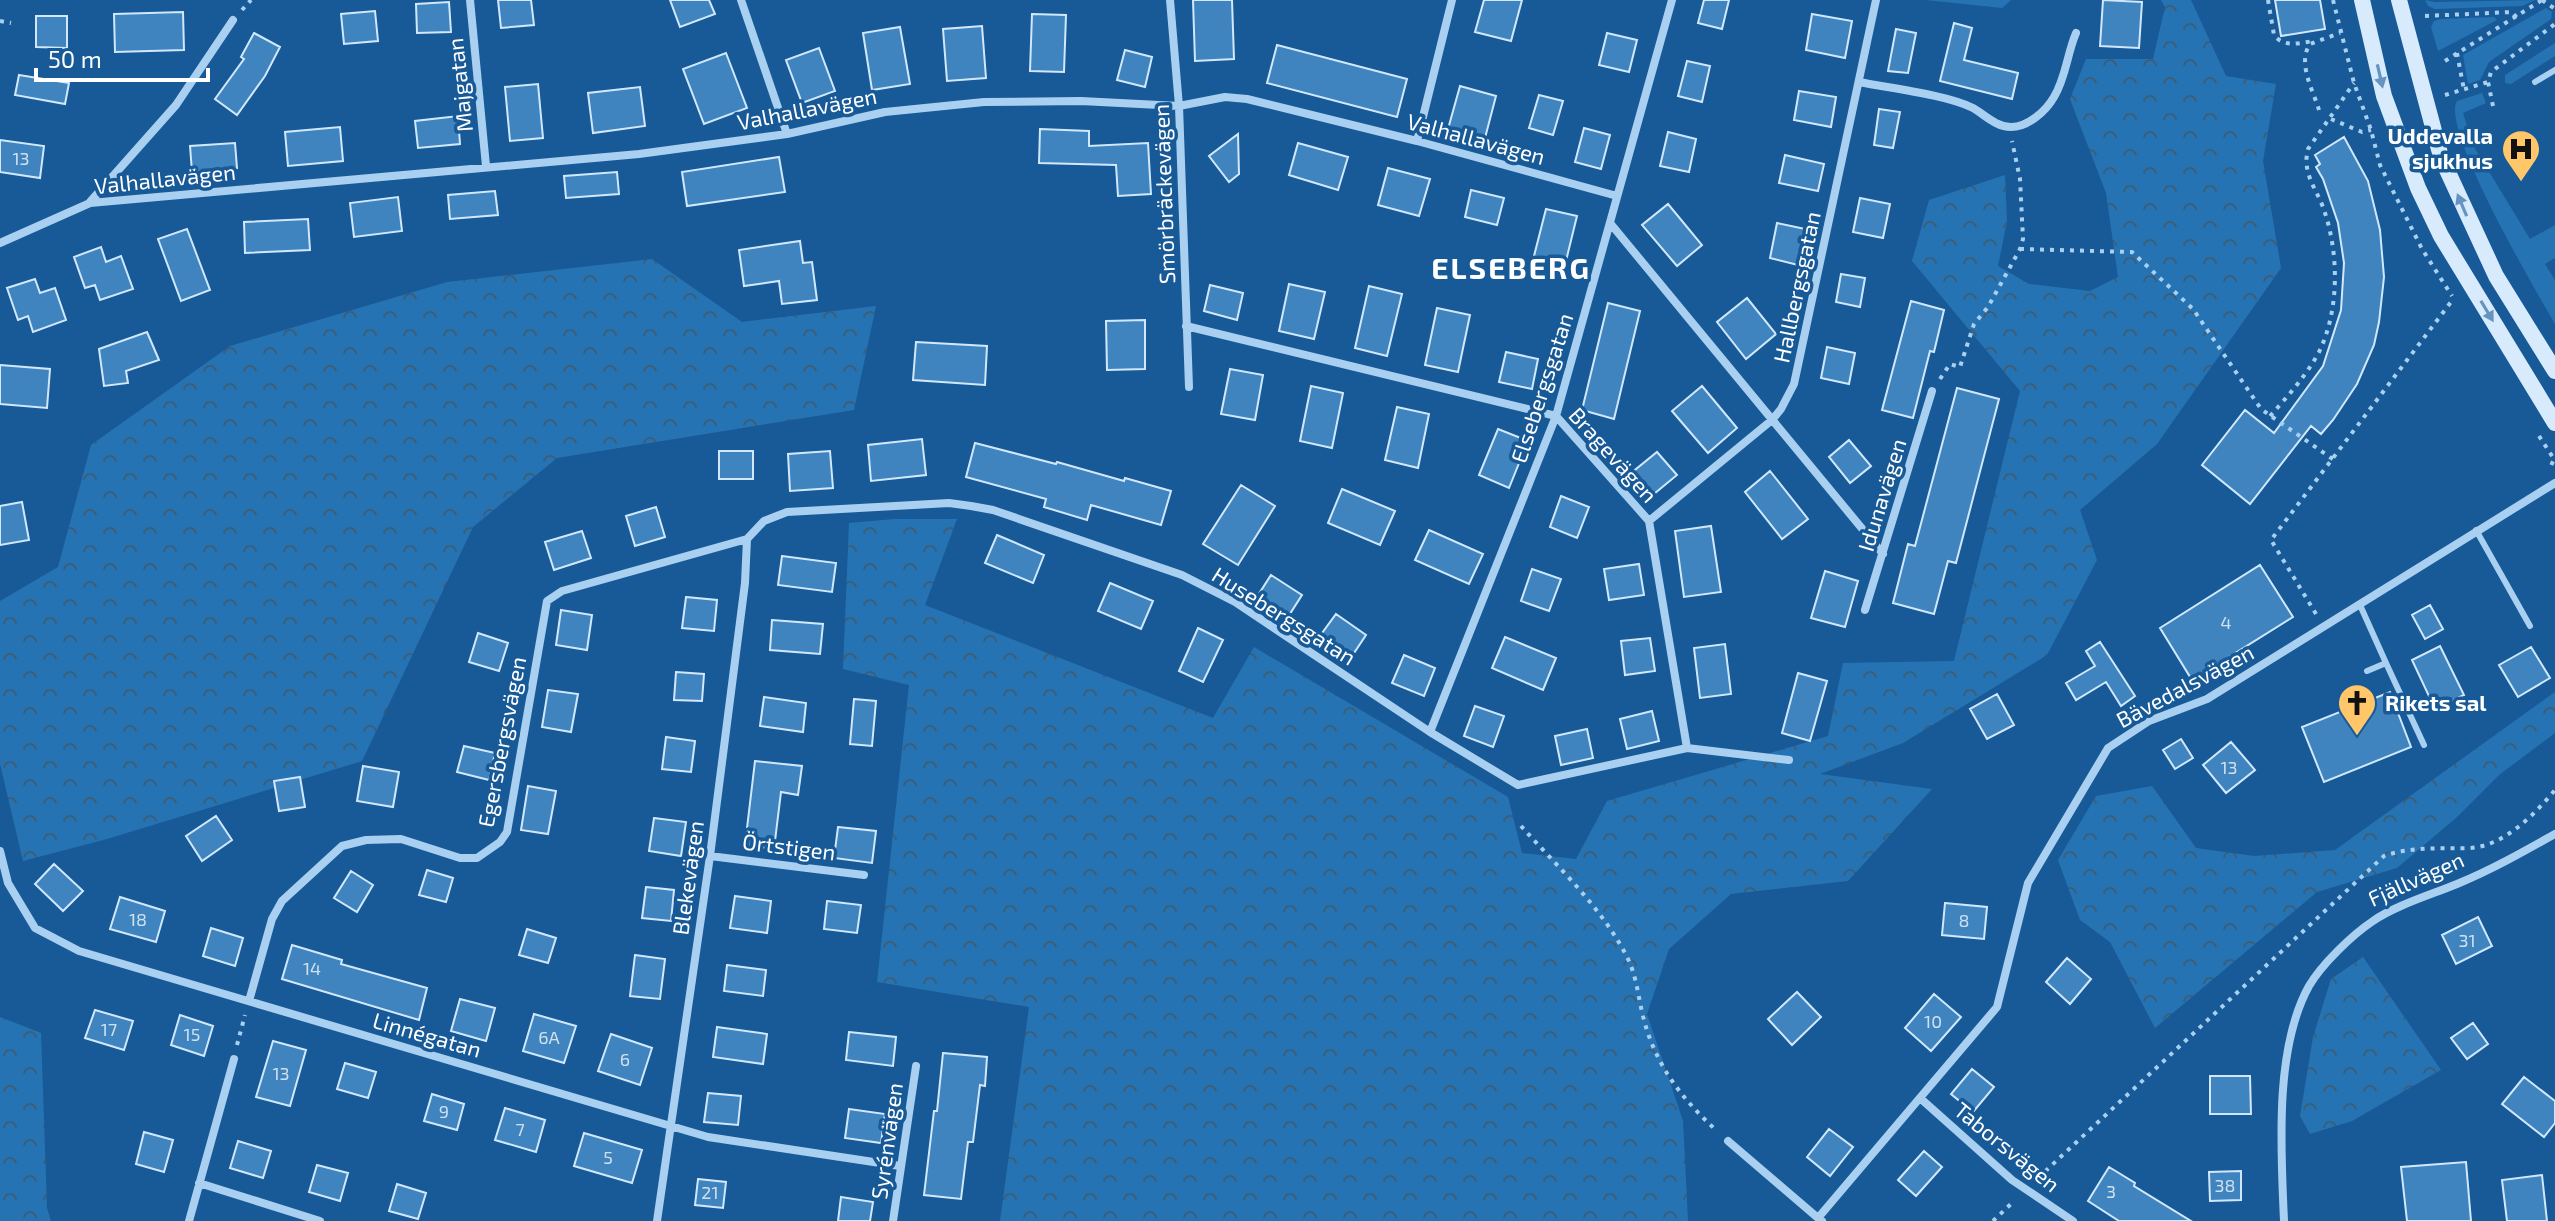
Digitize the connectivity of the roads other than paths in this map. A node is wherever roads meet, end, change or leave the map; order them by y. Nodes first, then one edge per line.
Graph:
1 (470, 0) edge
2 (741, 0) edge
3 (1170, 0) edge
4 (1452, 0) edge
5 (1672, 0) edge
6 (1876, 0) edge
7 (2362, 0) edge
8 (2399, 0) edge
9 (233, 20) dead end
10 (2076, 33) dead end
11 (2555, 70) edge
12 (1859, 82) junction
13 (2535, 82) dead end
14 (1179, 106) junction
15 (787, 134) junction
16 (1417, 141) junction
17 (486, 166) junction
18 (1617, 196) junction
19 (90, 203) junction
20 (1610, 223) junction
21 (0, 243) edge
22 (1186, 326) junction
23 (2555, 371) edge
24 (1189, 387) dead end
25 (1932, 391) road end
26 (1556, 416) junction
27 (1772, 420) junction
28 (2555, 423) edge
29 (2555, 483) edge
30 (1649, 521) junction
31 (2476, 530) junction
32 (747, 539) junction
33 (1883, 554) junction
34 (2360, 605) junction
35 (1865, 610) dead end
36 (2530, 626) dead end
37 (2386, 663) junction
38 (2367, 671) dead end
39 (1430, 732) junction
40 (2424, 745) dead end
41 (1687, 748) junction
42 (1789, 760) dead end
43 (2555, 834) edge
44 (0, 851) edge
45 (710, 856) junction
46 (864, 875) dead end
47 (249, 1001) junction
48 (234, 1059) road end
49 (916, 1066) dead end
50 (1920, 1098) junction
51 (669, 1124) junction
52 (1728, 1141) road end
53 (900, 1166) junction
54 (199, 1183) junction
55 (1820, 1219) edge
56 (189, 1221) edge
57 (320, 1221) edge
58 (657, 1221) edge
59 (893, 1221) edge
60 (2073, 1221) edge
61 (2284, 1221) edge

1 - 17 street, Majgatan
2 - 15 street
3 - 14 street, Smörbräckevägen
4 - 16 street
5 - 18 street, Elsebergsgatan
6 - 12 street, Hallbergsgatan
7 -> 28 street
23 -> 8 street
9 - 19 street
10 - 12 street
11 - 13 lane
12 - 27 street, Hallbergsgatan
14 - 15 street, Valhallavägen
14 - 16 street, Valhallavägen
14 - 22 street, Smörbräckevägen
15 - 17 street, Valhallavägen
16 - 18 street, Valhallavägen
17 - 19 street, Valhallavägen
18 - 20 street, Elsebergsgatan
19 - 21 street, Valhallavägen
20 - 26 street, Elsebergsgatan
20 - 27 street
22 - 24 street, Smörbräckevägen
22 - 26 street, Bragevägen
25 - 33 street, Idunavägen
26 - 30 street, Bragevägen
26 - 39 street, Elsebergsgatan
27 - 30 street, Hallbergsgatan
27 - 33 street
29 - 31 street, Bävedalsvägen
30 - 41 street, Bragevägen
31 - 34 street, Bävedalsvägen
31 - 36 lane
32 - 39 street, Husebergsgatan
32 - 45 street, Blekevägen
32 - 47 street, Egersbergsvägen
33 - 35 street, Idunavägen
34 - 37 lane
34 - 50 street, Bävedalsvägen
37 - 38 lane
37 - 40 lane
39 - 41 street, Husebergsgatan
41 - 42 street, Husebergsgatan
43 - 61 street, Fjällvägen
44 - 47 street, Linnégatan
45 - 46 street, Örtstigen
45 - 51 street, Blekevägen
47 - 51 street, Linnégatan
48 - 54 street
49 - 53 street, Syrénvägen
50 - 55 street, Bävedalsvägen
50 - 60 street, Taborsvägen
51 - 53 street, Linnégatan
51 - 58 street, Blekevägen
52 - 55 street
53 - 59 street, Syrénvägen
54 - 56 street
54 - 57 street

